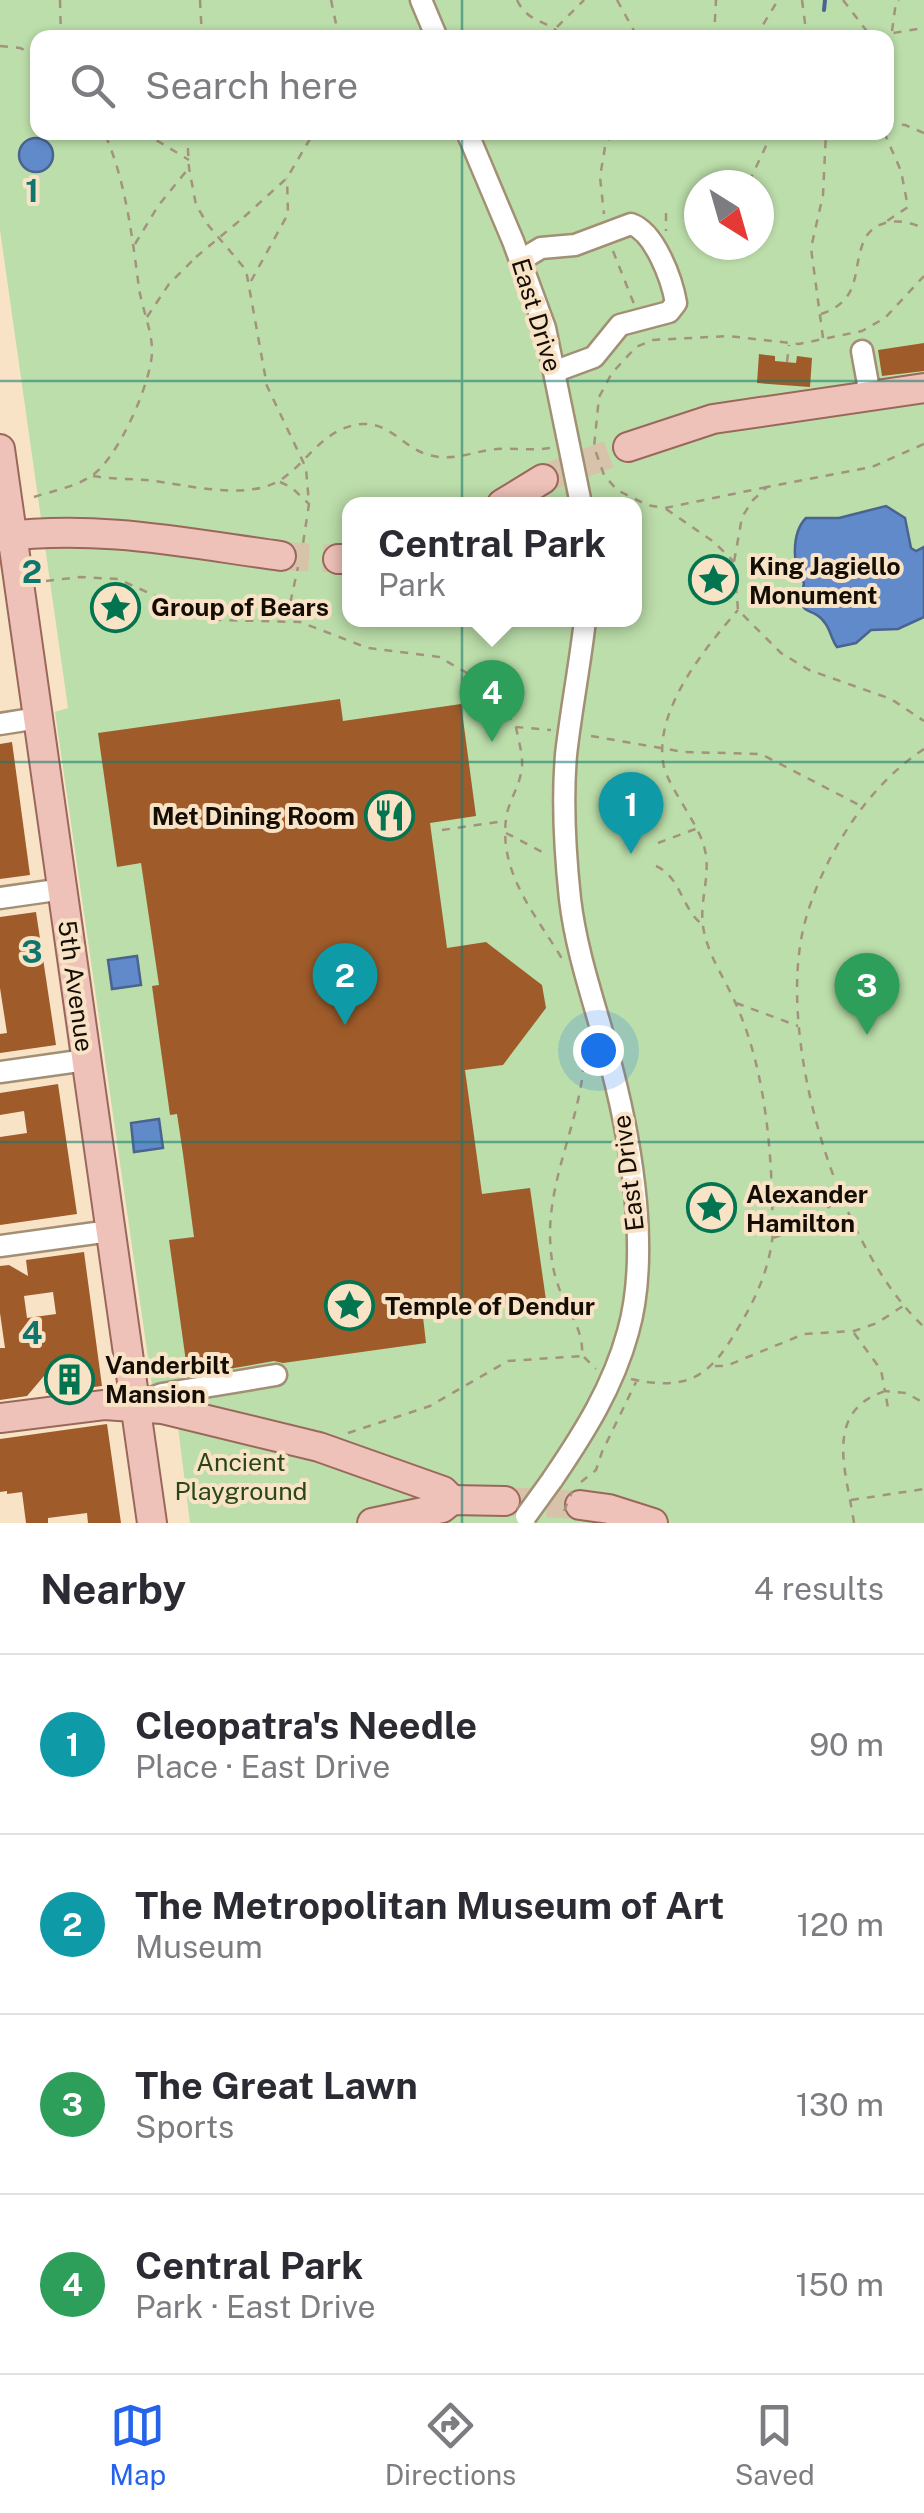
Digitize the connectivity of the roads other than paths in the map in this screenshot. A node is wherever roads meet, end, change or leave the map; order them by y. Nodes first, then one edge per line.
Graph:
1 (421, 0) edge
2 (434, 30) edge
3 (470, 140) edge
4 (521, 260) junction
5 (862, 351) dead end
6 (556, 371) junction
7 (924, 388) edge
8 (870, 396) junction
9 (628, 447) tunnel mouth
10 (0, 450) edge
11 (543, 480) tunnel mouth
12 (514, 497) edge
13 (580, 497) edge
14 (6, 536) edge
15 (280, 556) tunnel mouth
16 (584, 627) edge
17 (38, 718) junction
18 (0, 724) edge
19 (63, 889) junction
20 (0, 898) edge
21 (86, 1060) junction
22 (0, 1072) edge
23 (110, 1231) junction
24 (0, 1246) edge
25 (276, 1375) dead end
26 (135, 1405) junction
27 (0, 1418) edge
28 (452, 1500) junction
29 (572, 1503) tunnel mouth
30 (517, 1513) edge
31 (152, 1523) edge
32 (372, 1523) edge
33 (653, 1523) edge

1 - 2 street
3 - 4 street, East Drive
4 - 6 street, East Drive
4 - 6 street
5 - 8 street
6 - 13 street, East Drive
7 - 8 main road
8 - 9 main road
10 - 14 main road, 5th Avenue
11 - 12 main road
14 - 15 main road
14 - 17 main road, 5th Avenue
16 - 30 street, East Drive, bridge
17 - 18 street
17 - 19 main road, 5th Avenue
19 - 20 street
19 - 21 main road, 5th Avenue
21 - 22 street
21 - 23 main road, 5th Avenue
23 - 24 street
23 - 26 main road, 5th Avenue
25 - 26 street
26 - 27 main road
26 - 28 main road
26 - 31 main road, 5th Avenue
28 - 30 main road
28 - 32 main road
29 - 33 main road

